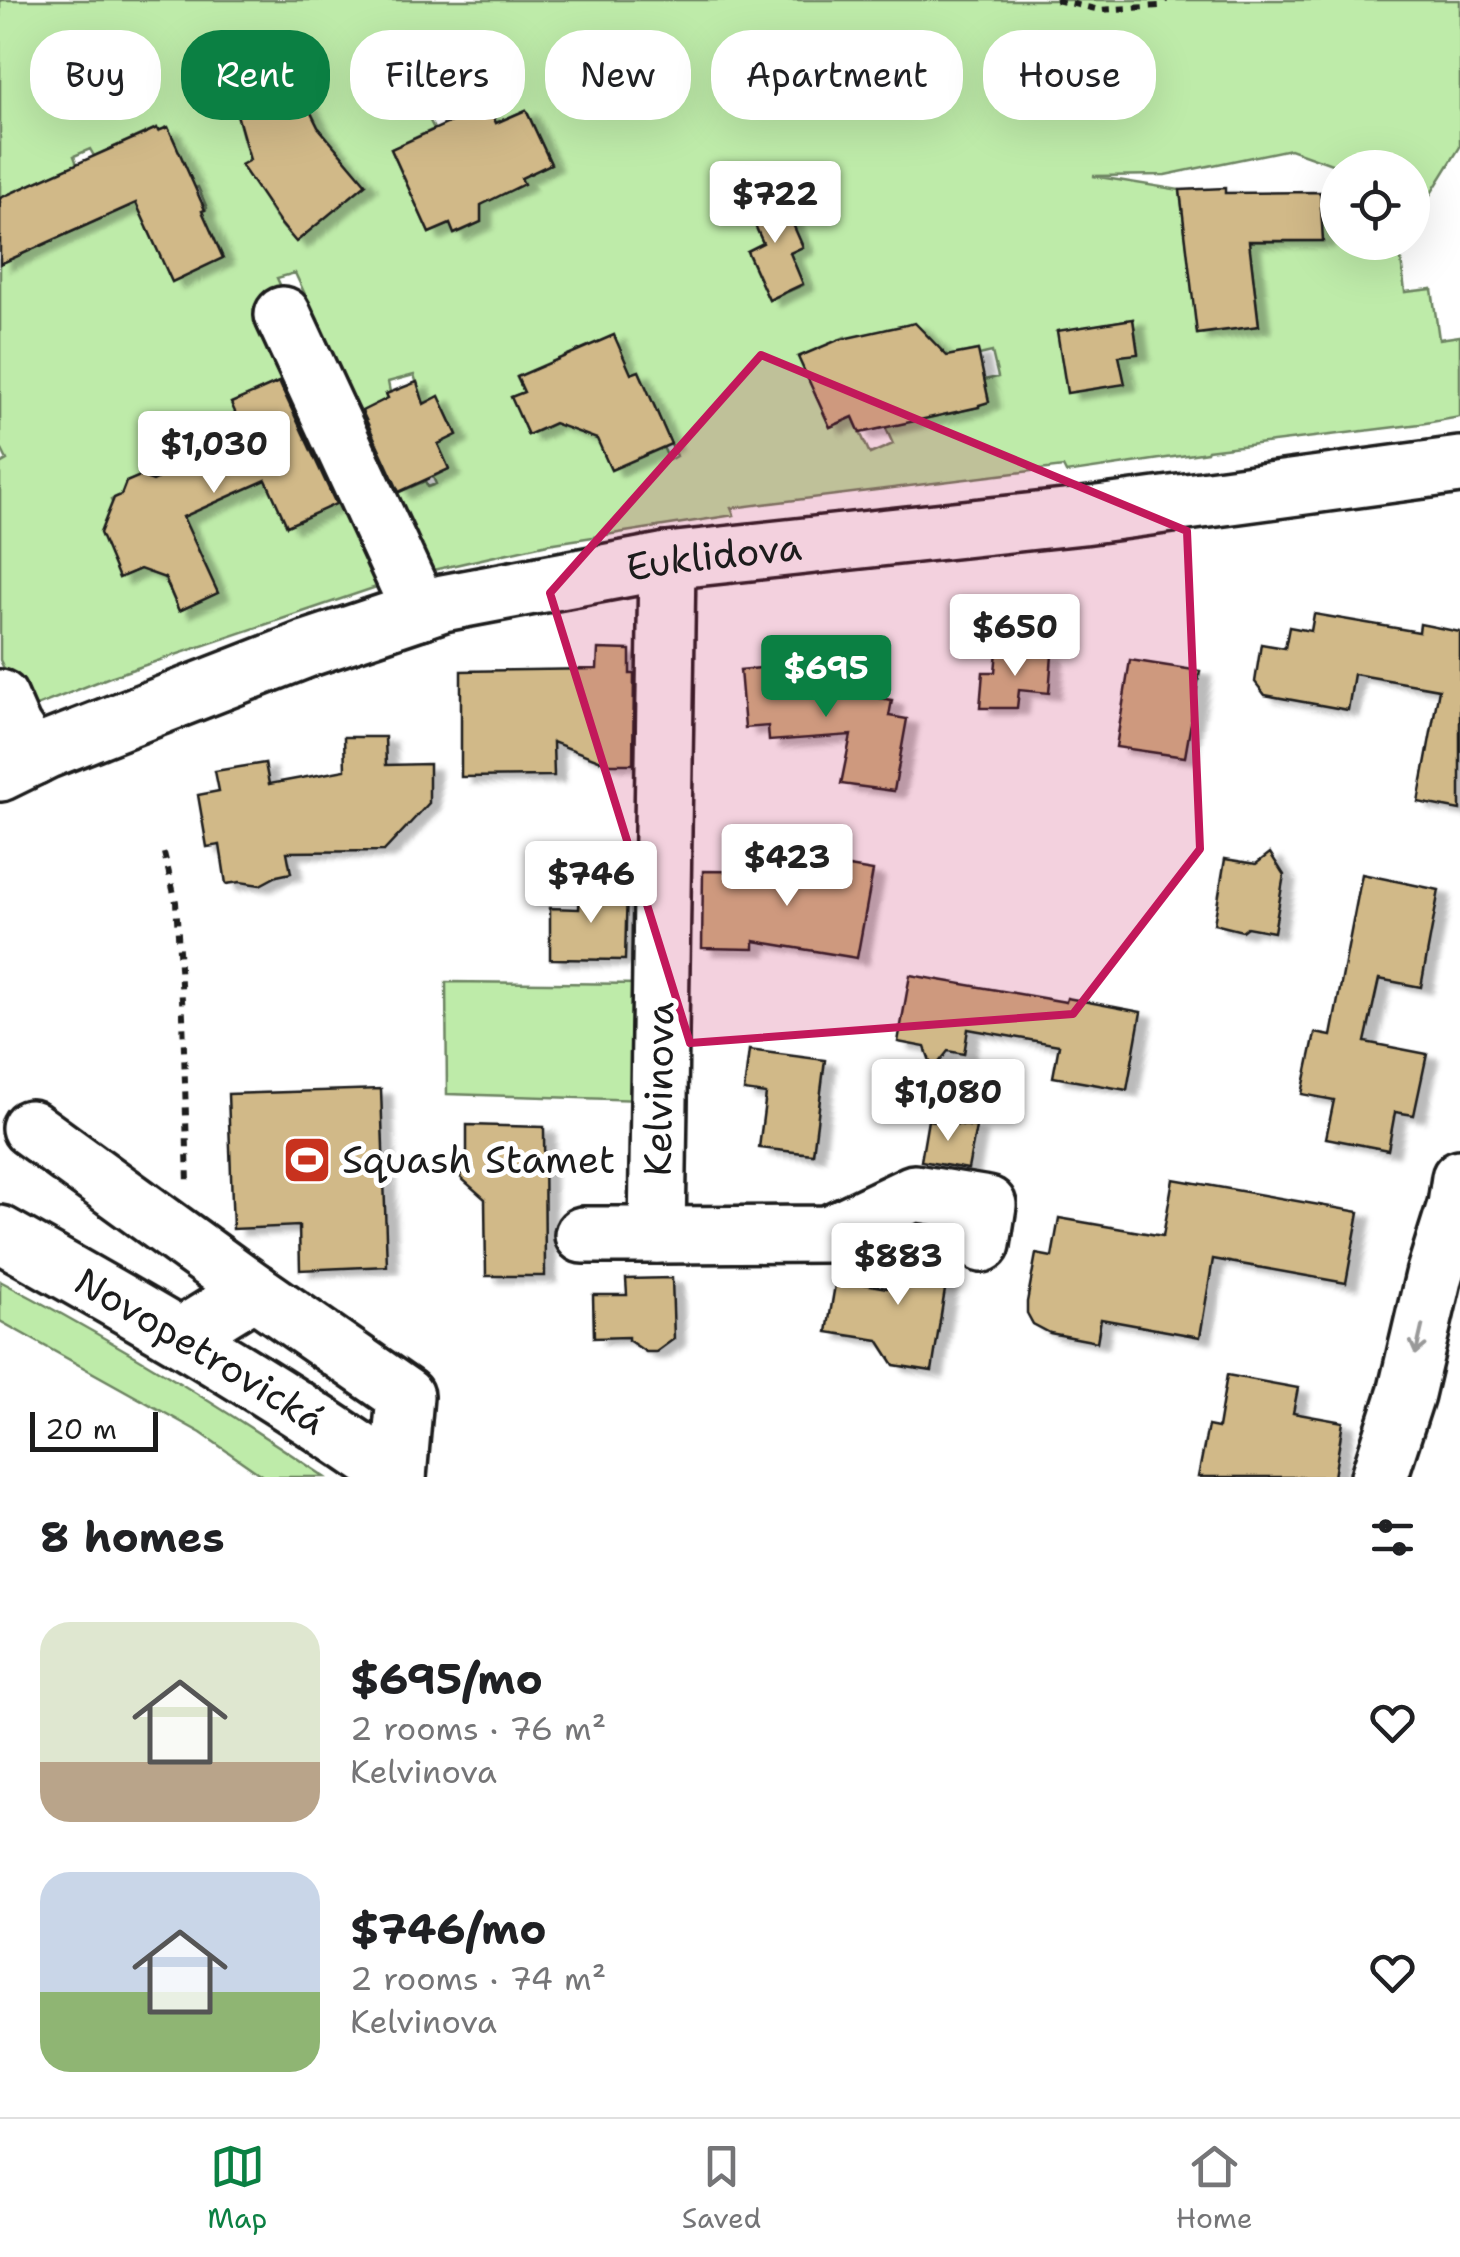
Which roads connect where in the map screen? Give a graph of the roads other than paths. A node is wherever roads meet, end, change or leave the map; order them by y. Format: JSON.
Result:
{"nodes":[{"id":1,"x":283,"y":315,"type":"dead end"},
{"id":2,"x":1460,"y":465,"type":"edge"},
{"id":3,"x":667,"y":561,"type":"junction"},
{"id":4,"x":420,"y":611,"type":"junction"},
{"id":5,"x":0,"y":698,"type":"edge"},
{"id":6,"x":16,"y":765,"type":"edge"},
{"id":7,"x":30,"y":1128,"type":"dead end"},
{"id":8,"x":1460,"y":1178,"type":"edge"},
{"id":9,"x":0,"y":1234,"type":"edge"},
{"id":10,"x":583,"y":1235,"type":"dead end"},
{"id":11,"x":657,"y":1235,"type":"junction"},
{"id":12,"x":982,"y":1244,"type":"dead end"},
{"id":13,"x":254,"y":1291,"type":"junction"},
{"id":14,"x":181,"y":1336,"type":"junction"},
{"id":15,"x":398,"y":1477,"type":"edge"},
{"id":16,"x":1378,"y":1477,"type":"edge"}],
"edges":[{"from":1,"to":4,"type":"street"},
{"from":2,"to":3,"type":"street","name":"Euklidova"},
{"from":3,"to":4,"type":"street","name":"Euklidova"},
{"from":3,"to":11,"type":"street","name":"Kelvinova"},
{"from":4,"to":6,"type":"street","name":"Euklidova"},
{"from":5,"to":6,"type":"street"},
{"from":7,"to":13,"type":"street"},
{"from":8,"to":16,"type":"street","one_way":true},
{"from":9,"to":14,"type":"street","name":"Novopetrovická"},
{"from":10,"to":11,"type":"street"},
{"from":11,"to":12,"type":"street"},
{"from":13,"to":14,"type":"street"},
{"from":13,"to":15,"type":"street"},
{"from":14,"to":15,"type":"street","name":"Novopetrovická"}]}
